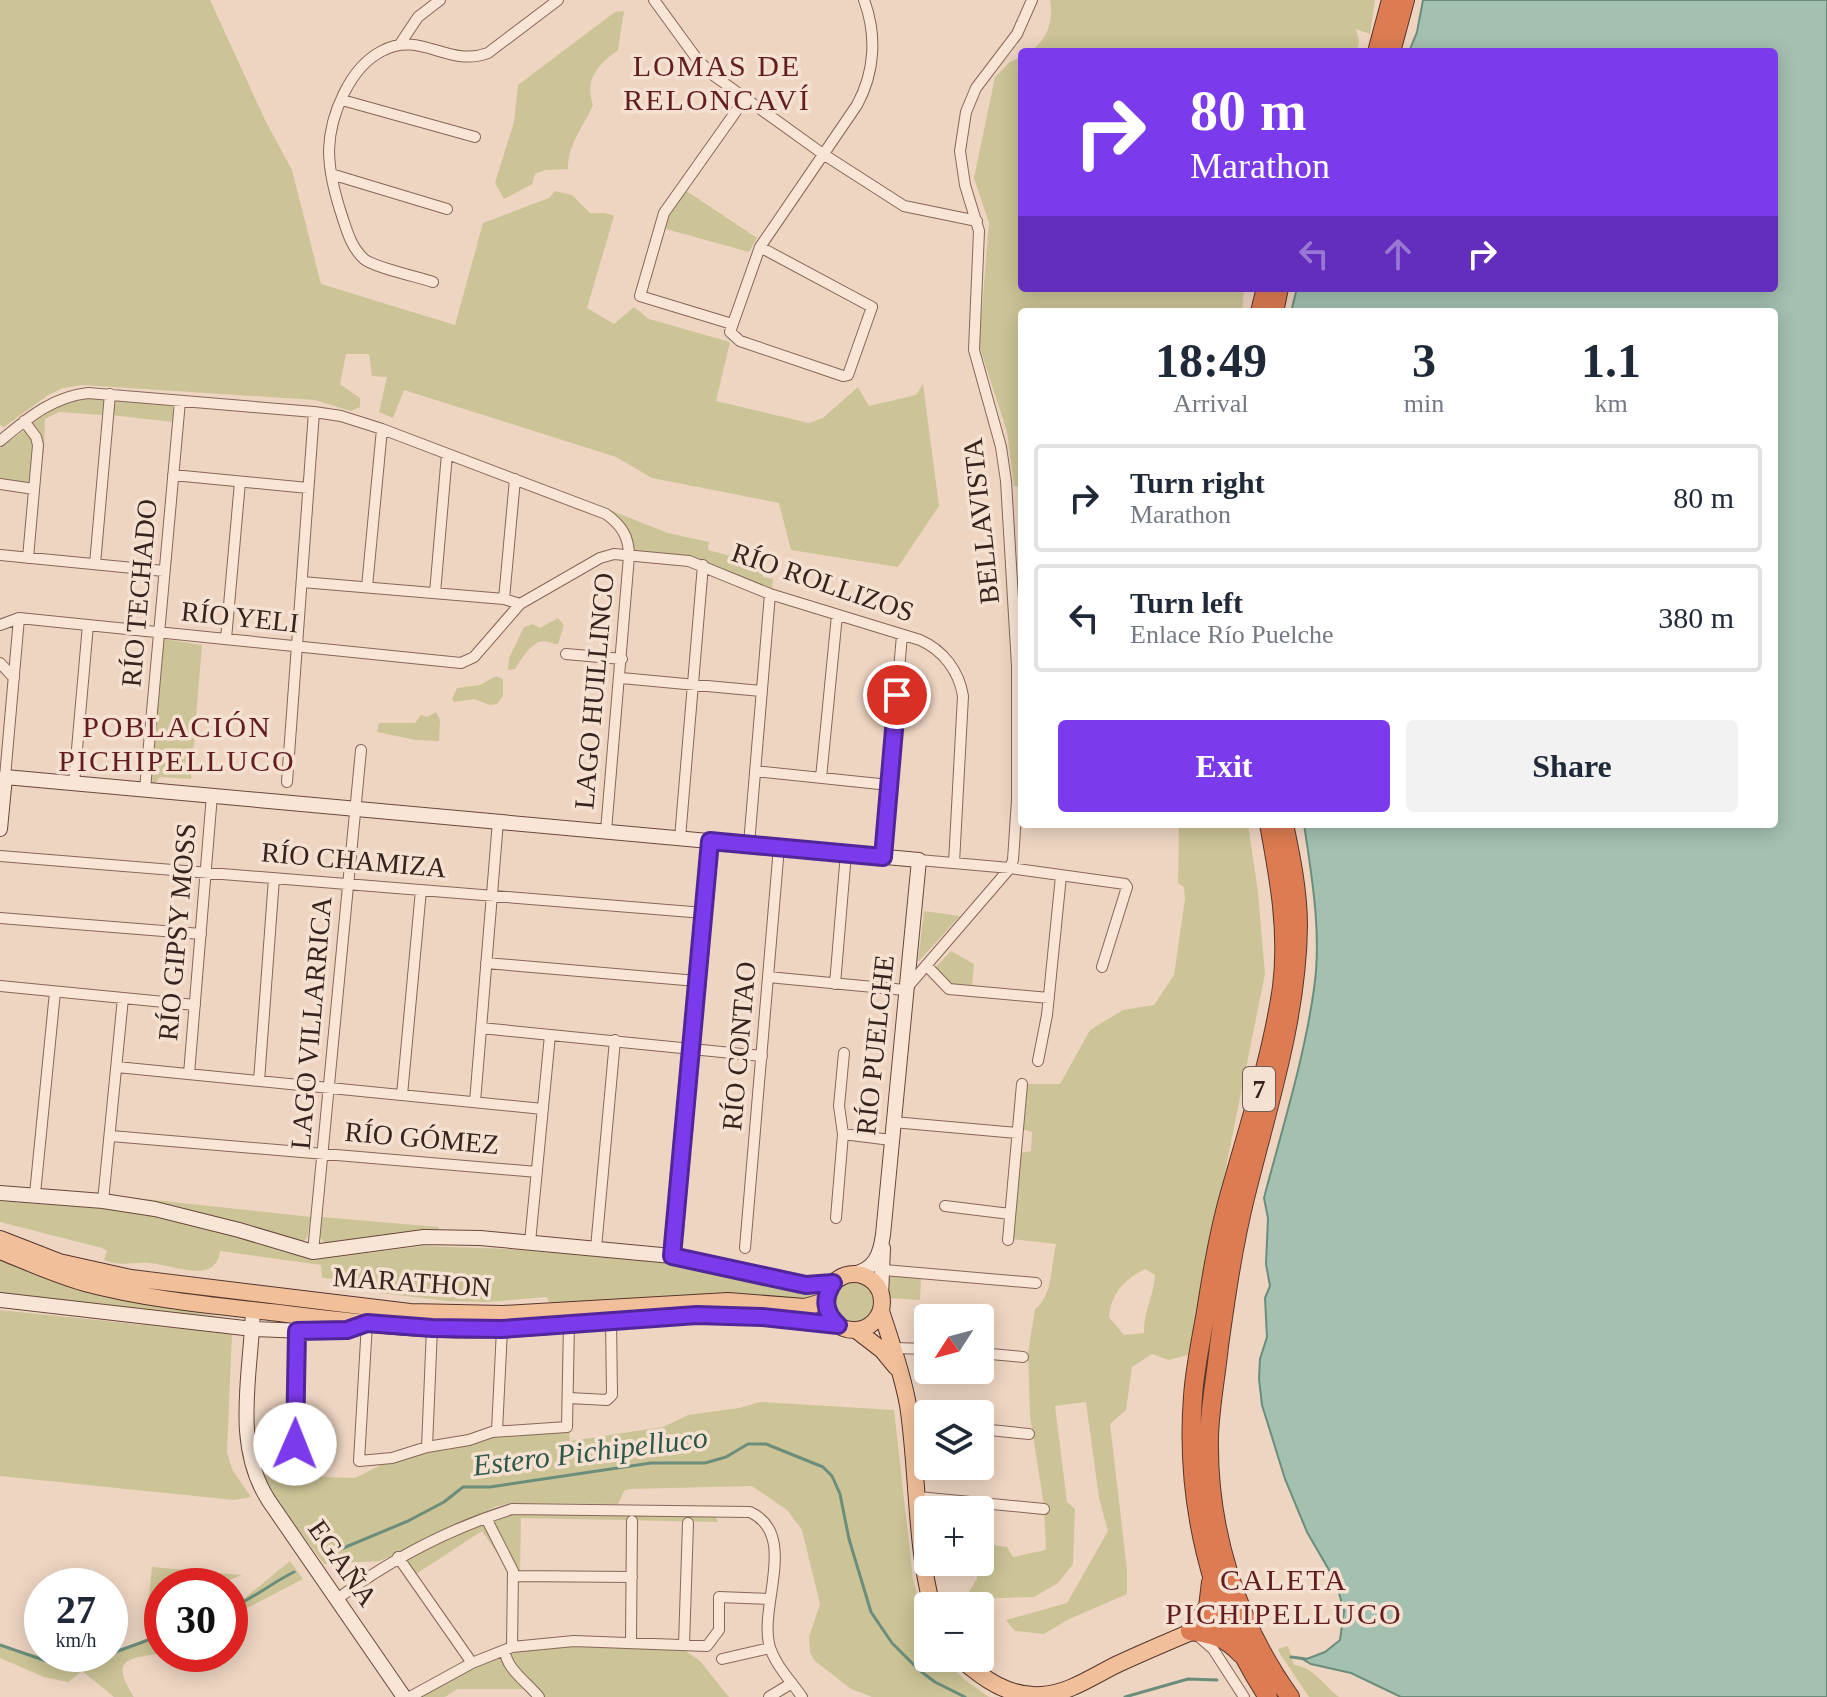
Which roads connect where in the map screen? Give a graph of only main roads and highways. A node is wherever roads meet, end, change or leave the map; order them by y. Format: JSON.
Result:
{"nodes":[{"id":1,"x":1391,"y":0,"type":"edge"},
{"id":2,"x":1405,"y":0,"type":"edge"},
{"id":3,"x":1378,"y":48,"type":"edge"},
{"id":4,"x":1392,"y":48,"type":"edge"},
{"id":5,"x":1270,"y":828,"type":"edge"},
{"id":6,"x":1285,"y":828,"type":"edge"},
{"id":7,"x":0,"y":1239,"type":"edge"},
{"id":8,"x":0,"y":1251,"type":"edge"},
{"id":9,"x":235,"y":1291,"type":"junction"},
{"id":10,"x":828,"y":1294,"type":"junction"},
{"id":11,"x":273,"y":1295,"type":"junction"},
{"id":12,"x":881,"y":1304,"type":"junction"},
{"id":13,"x":253,"y":1310,"type":"junction"},
{"id":14,"x":838,"y":1325,"type":"junction"},
{"id":15,"x":856,"y":1330,"type":"junction"},
{"id":16,"x":903,"y":1380,"type":"junction"},
{"id":17,"x":1210,"y":1567,"type":"junction"},
{"id":18,"x":929,"y":1592,"type":"edge"},
{"id":19,"x":1234,"y":1614,"type":"junction"},
{"id":20,"x":1190,"y":1631,"type":"junction"},
{"id":21,"x":1247,"y":1662,"type":"junction"},
{"id":22,"x":979,"y":1672,"type":"edge"},
{"id":23,"x":1036,"y":1696,"type":"edge"},
{"id":24,"x":1268,"y":1697,"type":"edge"},
{"id":25,"x":1290,"y":1697,"type":"edge"}],
"edges":[{"from":1,"to":3,"type":"highway"},
{"from":2,"to":4,"type":"highway"},
{"from":5,"to":17,"type":"highway","number":"7"},
{"from":6,"to":19,"type":"highway","number":"7"},
{"from":7,"to":9,"type":"main road","name":"MARATHON"},
{"from":8,"to":13,"type":"main road","name":"MARATHON"},
{"from":9,"to":11,"type":"main road","name":"MARATHON"},
{"from":9,"to":13,"type":"main road"},
{"from":10,"to":11,"type":"main road","name":"MARATHON"},
{"from":10,"to":12,"type":"main road"},
{"from":10,"to":14,"type":"main road"},
{"from":11,"to":13,"type":"main road"},
{"from":12,"to":15,"type":"main road"},
{"from":12,"to":16,"type":"main road","name":"RÍO PUELCHE"},
{"from":13,"to":14,"type":"main road","name":"MARATHON"},
{"from":14,"to":15,"type":"main road"},
{"from":15,"to":16,"type":"main road","name":"RÍO PUELCHE"},
{"from":16,"to":18,"type":"main road","name":"RÍO PUELCHE"},
{"from":17,"to":19,"type":"highway","number":"7"},
{"from":17,"to":20,"type":"highway"},
{"from":19,"to":20,"type":"main road"},
{"from":19,"to":21,"type":"highway","number":"7"},
{"from":19,"to":25,"type":"highway","number":"7"},
{"from":20,"to":21,"type":"highway"},
{"from":20,"to":23,"type":"main road"},
{"from":21,"to":24,"type":"highway","number":"7"},
{"from":22,"to":23,"type":"main road"}]}
